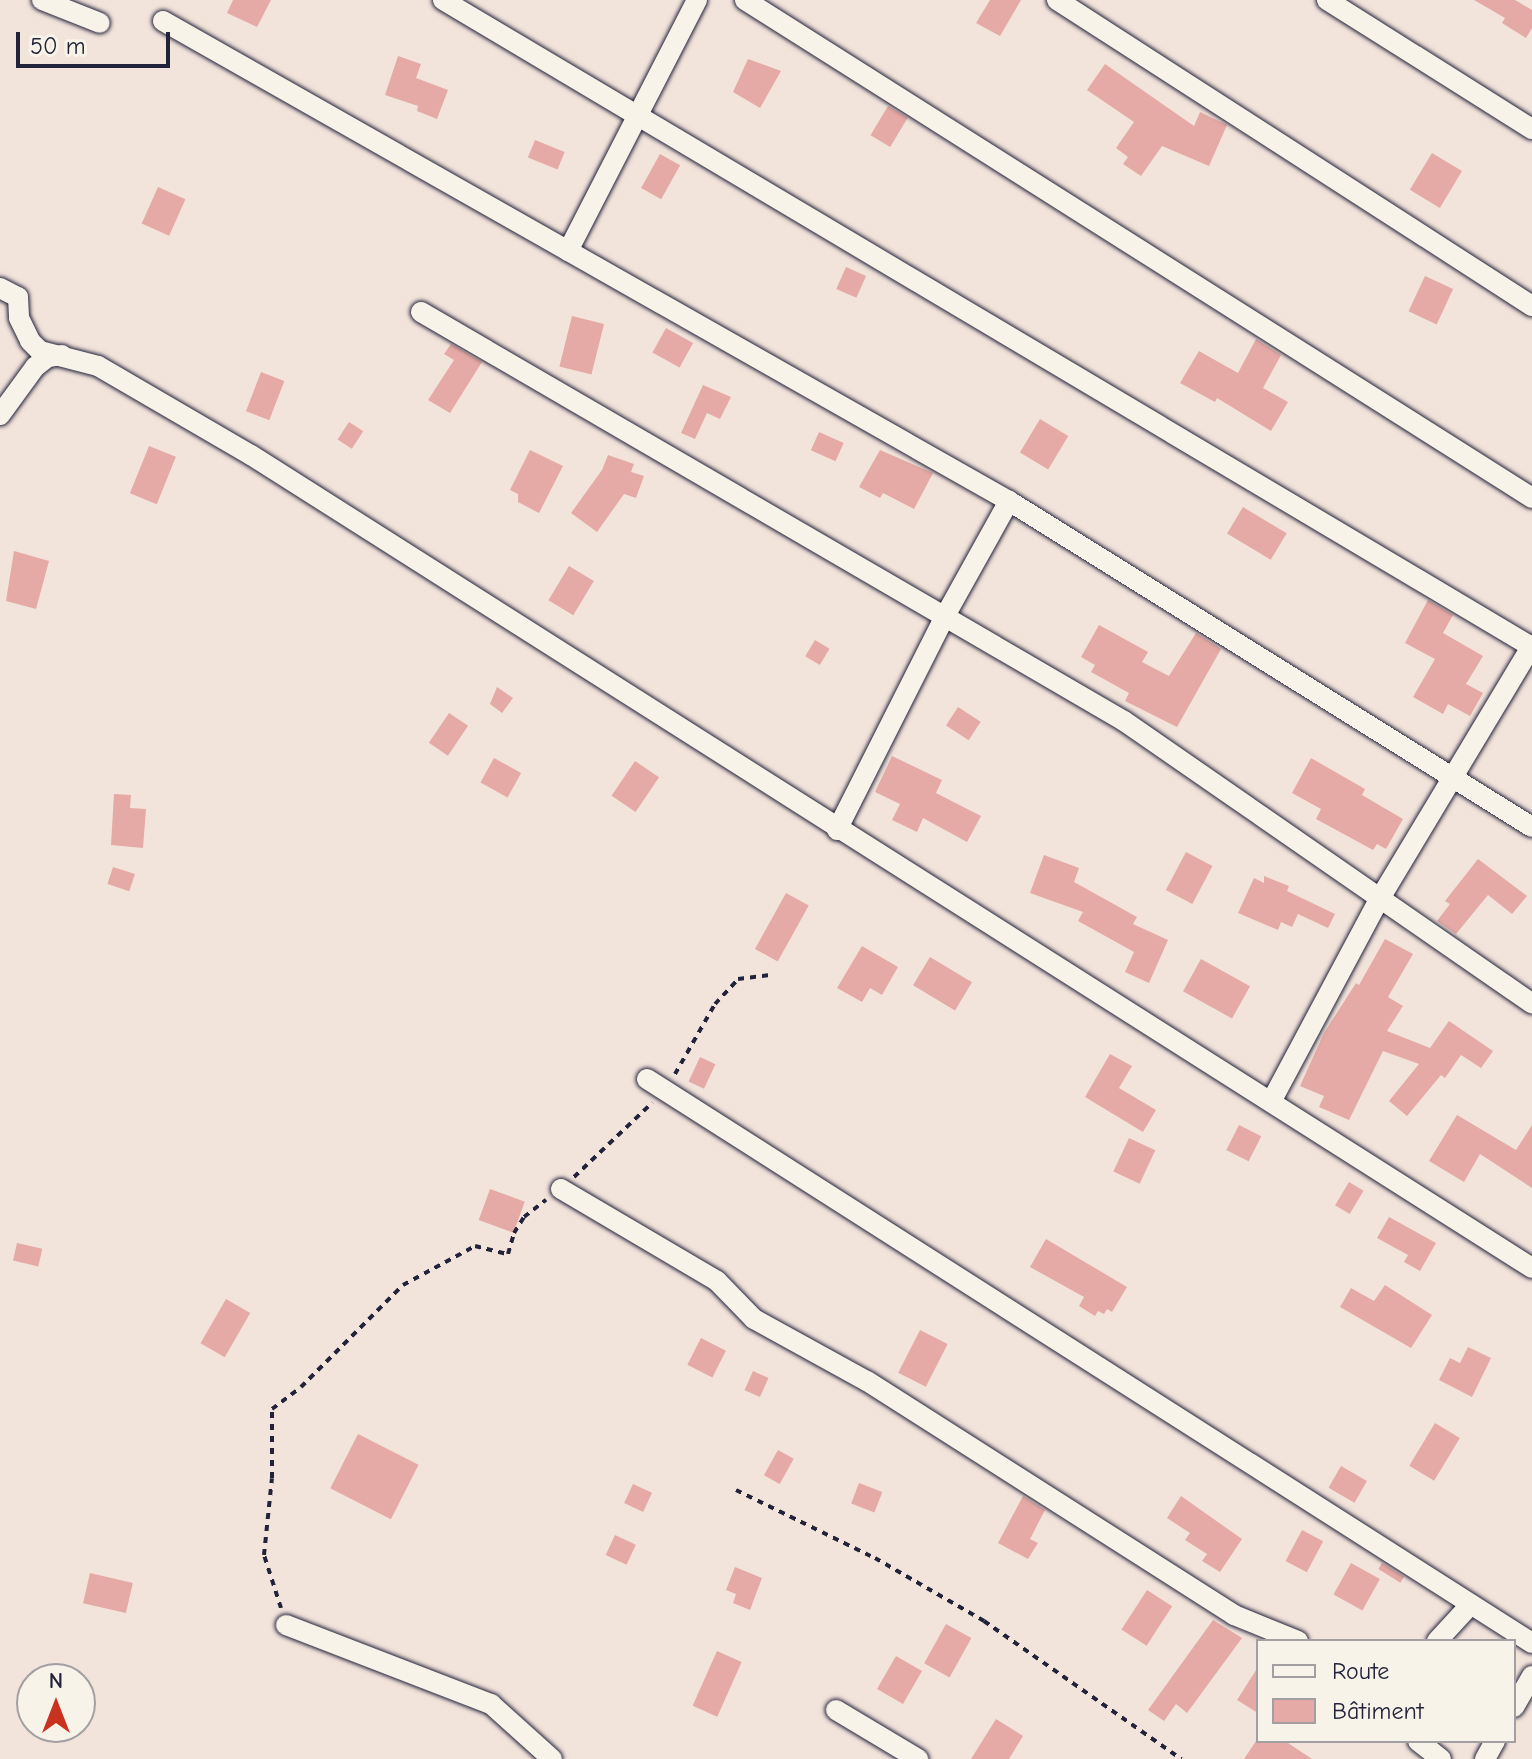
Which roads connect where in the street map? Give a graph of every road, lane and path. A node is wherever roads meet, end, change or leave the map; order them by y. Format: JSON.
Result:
{"nodes":[{"id":1,"x":42,"y":0,"type":"edge"},
{"id":2,"x":443,"y":0,"type":"edge"},
{"id":3,"x":697,"y":0,"type":"edge"},
{"id":4,"x":745,"y":0,"type":"edge"},
{"id":5,"x":1057,"y":0,"type":"edge"},
{"id":6,"x":1327,"y":0,"type":"edge"},
{"id":7,"x":163,"y":21,"type":"dead end"},
{"id":8,"x":100,"y":23,"type":"dead end"},
{"id":9,"x":639,"y":114,"type":"junction"},
{"id":10,"x":1532,"y":129,"type":"edge"},
{"id":11,"x":568,"y":251,"type":"junction"},
{"id":12,"x":0,"y":288,"type":"edge"},
{"id":13,"x":1532,"y":306,"type":"edge"},
{"id":14,"x":421,"y":312,"type":"dead end"},
{"id":15,"x":66,"y":355,"type":"junction"},
{"id":16,"x":0,"y":415,"type":"edge"},
{"id":17,"x":1532,"y":498,"type":"edge"},
{"id":18,"x":1009,"y":501,"type":"junction"},
{"id":19,"x":945,"y":616,"type":"junction"},
{"id":20,"x":1532,"y":646,"type":"edge"},
{"id":21,"x":1455,"y":776,"type":"junction"},
{"id":22,"x":1532,"y":827,"type":"edge"},
{"id":23,"x":837,"y":830,"type":"junction"},
{"id":24,"x":1379,"y":900,"type":"junction"},
{"id":25,"x":772,"y":975,"type":"dead end"},
{"id":26,"x":1532,"y":1003,"type":"edge"},
{"id":27,"x":647,"y":1079,"type":"dead end"},
{"id":28,"x":665,"y":1090,"type":"junction"},
{"id":29,"x":1272,"y":1100,"type":"junction"},
{"id":30,"x":561,"y":1189,"type":"junction"},
{"id":31,"x":1532,"y":1268,"type":"edge"},
{"id":32,"x":736,"y":1490,"type":"dead end"},
{"id":33,"x":1471,"y":1604,"type":"junction"},
{"id":34,"x":286,"y":1625,"type":"joint"},
{"id":35,"x":1293,"y":1639,"type":"edge"},
{"id":36,"x":1439,"y":1639,"type":"edge"},
{"id":37,"x":1532,"y":1643,"type":"edge"},
{"id":38,"x":1532,"y":1676,"type":"edge"},
{"id":39,"x":1516,"y":1704,"type":"edge"},
{"id":40,"x":836,"y":1710,"type":"dead end"},
{"id":41,"x":1421,"y":1743,"type":"edge"},
{"id":42,"x":552,"y":1759,"type":"edge"},
{"id":43,"x":918,"y":1759,"type":"edge"},
{"id":44,"x":1181,"y":1759,"type":"edge"},
{"id":45,"x":1441,"y":1759,"type":"edge"}],
"edges":[{"from":1,"to":8,"type":"street"},
{"from":2,"to":9,"type":"street"},
{"from":3,"to":9,"type":"street"},
{"from":4,"to":17,"type":"street"},
{"from":5,"to":13,"type":"street"},
{"from":6,"to":10,"type":"street"},
{"from":7,"to":11,"type":"street"},
{"from":9,"to":11,"type":"street"},
{"from":9,"to":20,"type":"street"},
{"from":11,"to":18,"type":"street"},
{"from":12,"to":15,"type":"street"},
{"from":14,"to":19,"type":"street"},
{"from":15,"to":16,"type":"street"},
{"from":15,"to":23,"type":"street"},
{"from":18,"to":19,"type":"street"},
{"from":18,"to":21,"type":"street"},
{"from":19,"to":23,"type":"street"},
{"from":19,"to":24,"type":"street"},
{"from":20,"to":21,"type":"street"},
{"from":21,"to":22,"type":"street"},
{"from":21,"to":24,"type":"street"},
{"from":23,"to":29,"type":"street"},
{"from":24,"to":26,"type":"street"},
{"from":24,"to":29,"type":"street"},
{"from":25,"to":28,"type":"path"},
{"from":27,"to":28,"type":"street"},
{"from":28,"to":30,"type":"path"},
{"from":28,"to":33,"type":"street"},
{"from":29,"to":31,"type":"street"},
{"from":30,"to":34,"type":"path"},
{"from":30,"to":35,"type":"street"},
{"from":32,"to":44,"type":"path"},
{"from":33,"to":36,"type":"street"},
{"from":33,"to":37,"type":"street"},
{"from":34,"to":42,"type":"street"},
{"from":38,"to":39,"type":"street"},
{"from":40,"to":43,"type":"street"},
{"from":41,"to":45,"type":"street"}]}
